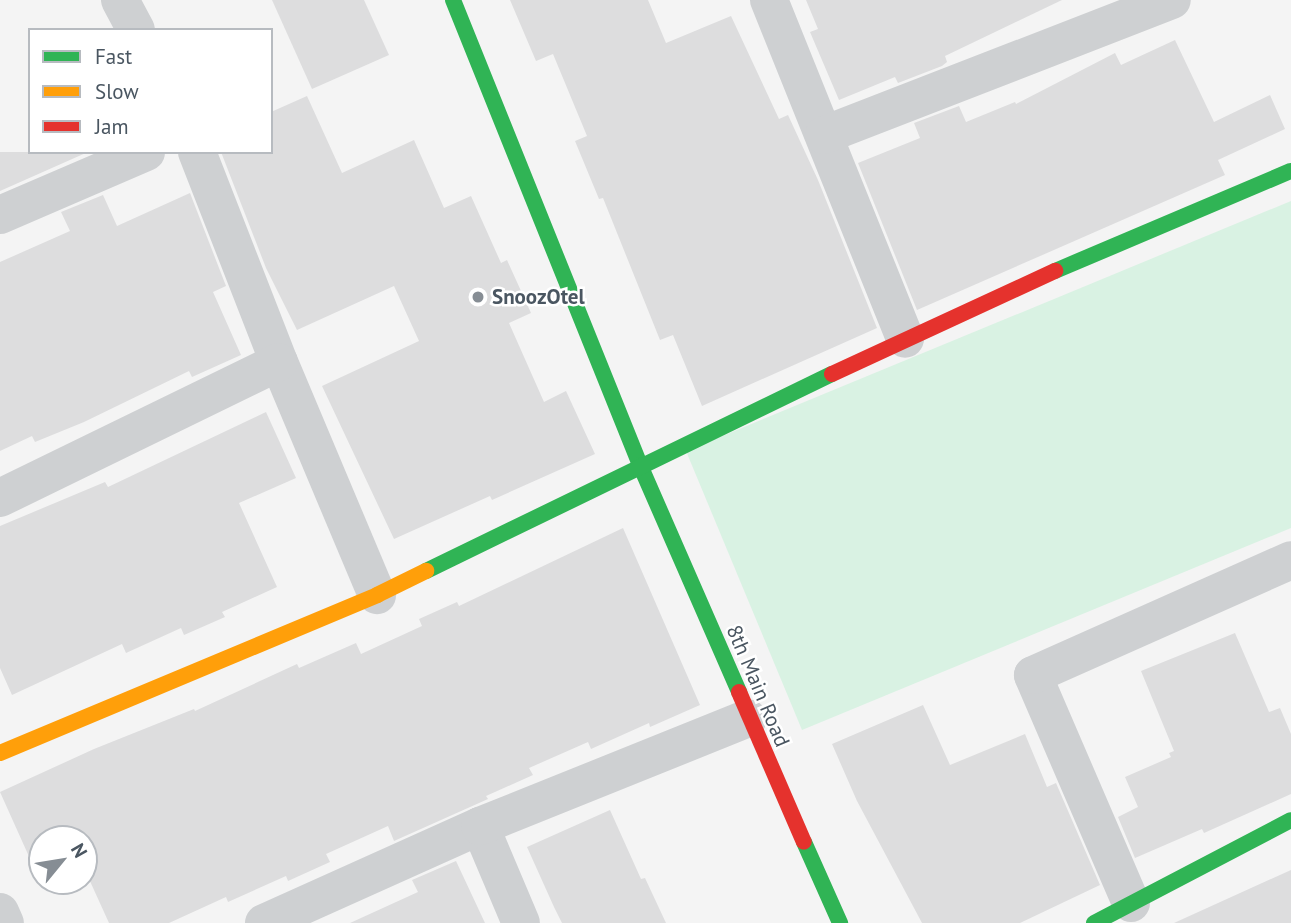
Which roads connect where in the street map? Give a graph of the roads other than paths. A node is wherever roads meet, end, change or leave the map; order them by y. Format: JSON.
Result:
{"nodes":[{"id":1,"x":120,"y":0,"type":"edge"},
{"id":2,"x":453,"y":0,"type":"edge"},
{"id":3,"x":769,"y":0,"type":"edge"},
{"id":4,"x":1172,"y":0,"type":"edge"},
{"id":5,"x":135,"y":28,"type":"edge"},
{"id":6,"x":824,"y":135,"type":"junction"},
{"id":7,"x":141,"y":154,"type":"edge"},
{"id":8,"x":198,"y":154,"type":"edge"},
{"id":9,"x":1291,"y":171,"type":"edge"},
{"id":10,"x":0,"y":215,"type":"edge"},
{"id":11,"x":905,"y":339,"type":"junction"},
{"id":12,"x":279,"y":362,"type":"junction"},
{"id":13,"x":640,"y":465,"type":"junction"},
{"id":14,"x":0,"y":498,"type":"edge"},
{"id":15,"x":1291,"y":559,"type":"edge"},
{"id":16,"x":377,"y":595,"type":"junction"},
{"id":17,"x":748,"y":718,"type":"junction"},
{"id":18,"x":0,"y":753,"type":"edge"},
{"id":19,"x":1291,"y":820,"type":"edge"},
{"id":20,"x":480,"y":826,"type":"junction"},
{"id":21,"x":1131,"y":903,"type":"junction"},
{"id":22,"x":0,"y":912,"type":"edge"},
{"id":23,"x":5,"y":923,"type":"edge"},
{"id":24,"x":264,"y":923,"type":"edge"},
{"id":25,"x":521,"y":923,"type":"edge"},
{"id":26,"x":840,"y":923,"type":"edge"},
{"id":27,"x":1094,"y":923,"type":"edge"}],
"edges":[{"from":1,"to":5,"type":"street"},
{"from":2,"to":13,"type":"street","name":"8th Main Road"},
{"from":3,"to":6,"type":"street"},
{"from":4,"to":6,"type":"street"},
{"from":6,"to":11,"type":"street"},
{"from":7,"to":10,"type":"street"},
{"from":8,"to":12,"type":"street"},
{"from":9,"to":11,"type":"street"},
{"from":11,"to":13,"type":"street"},
{"from":12,"to":14,"type":"street"},
{"from":12,"to":16,"type":"street"},
{"from":13,"to":16,"type":"street"},
{"from":13,"to":17,"type":"street","name":"8th Main Road"},
{"from":15,"to":21,"type":"street"},
{"from":16,"to":18,"type":"street"},
{"from":17,"to":20,"type":"street"},
{"from":17,"to":26,"type":"street","name":"8th Main Road"},
{"from":19,"to":21,"type":"street"},
{"from":20,"to":24,"type":"street"},
{"from":20,"to":25,"type":"street"},
{"from":21,"to":27,"type":"street"},
{"from":22,"to":23,"type":"street"}]}
